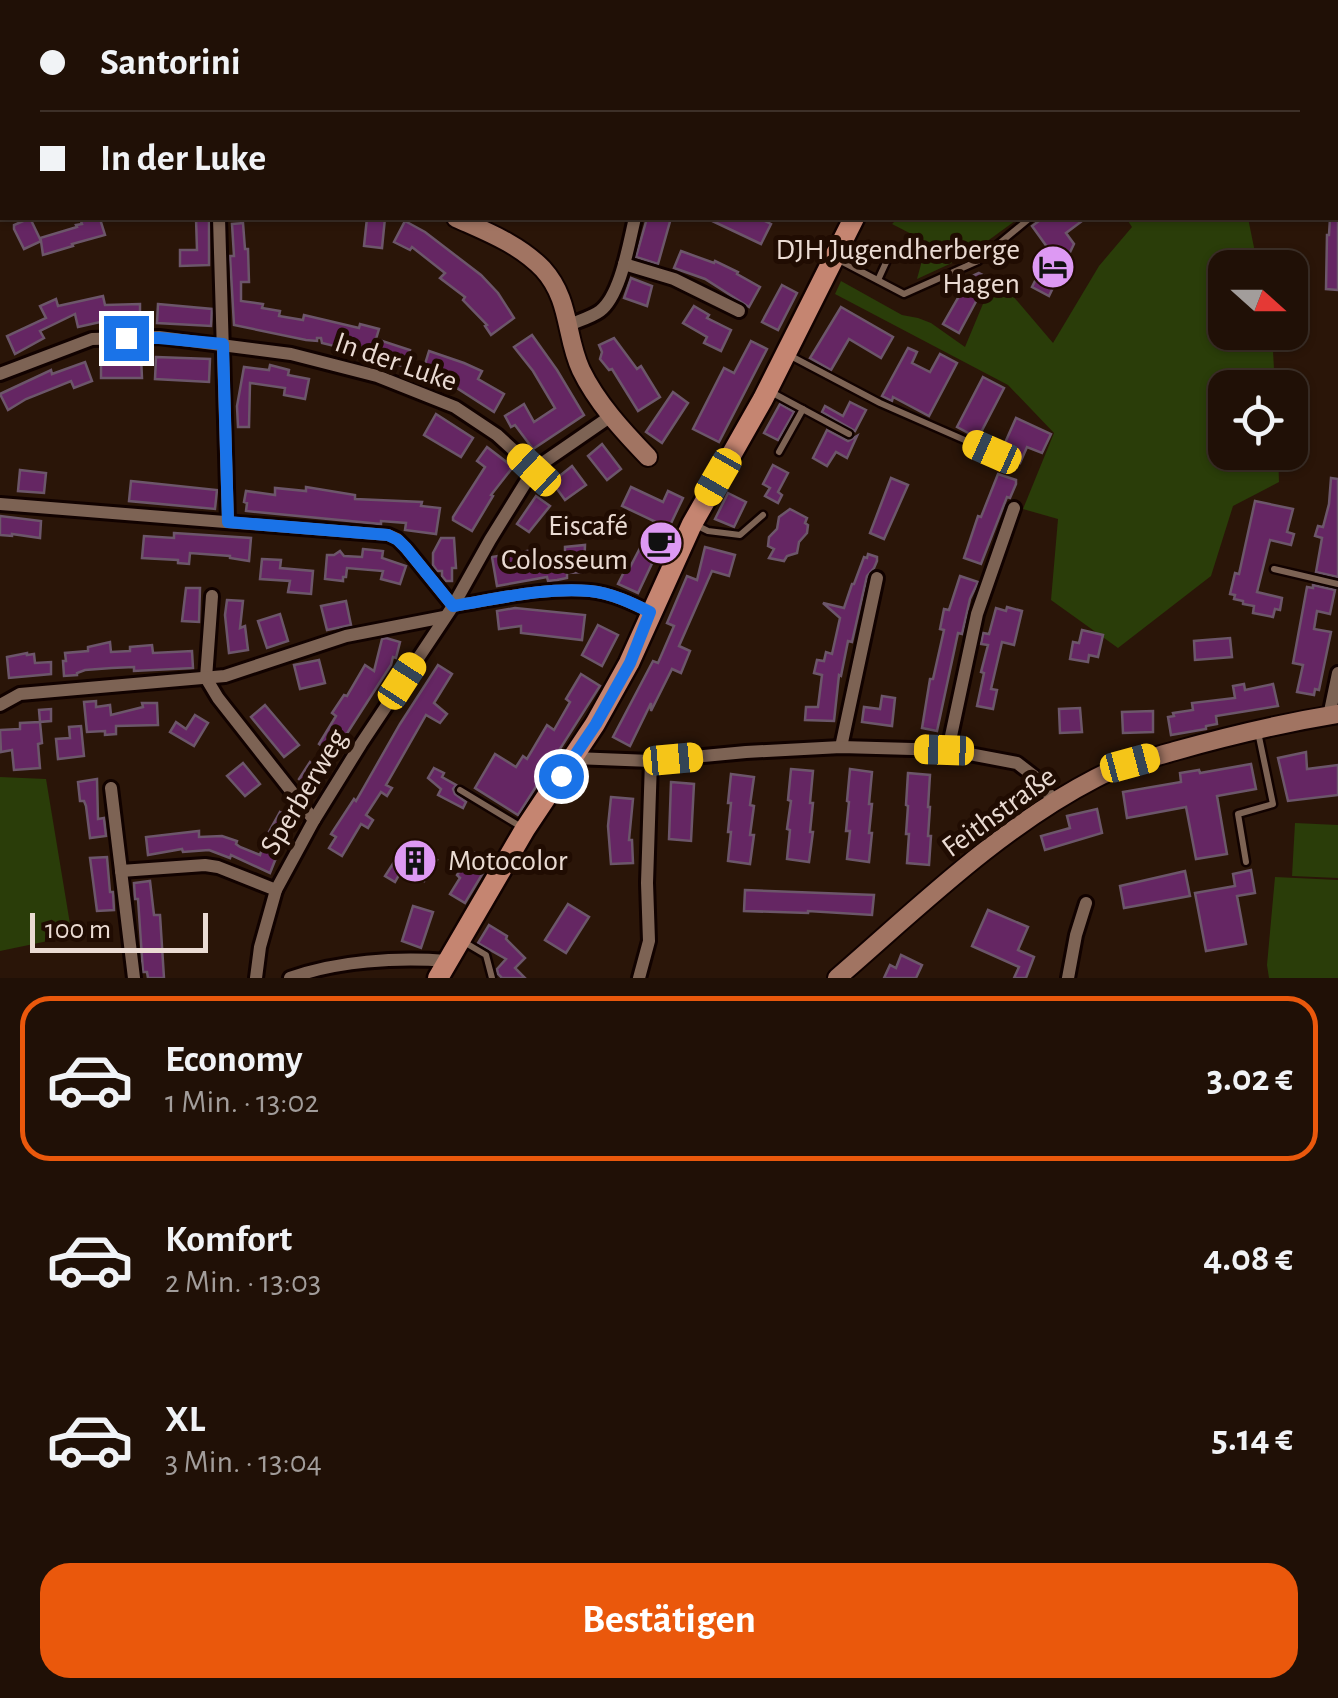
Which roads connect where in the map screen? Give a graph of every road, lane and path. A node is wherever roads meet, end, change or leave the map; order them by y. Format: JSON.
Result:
{"nodes":[{"id":1,"x":219,"y":220,"type":"edge"},
{"id":2,"x":460,"y":220,"type":"edge"},
{"id":3,"x":635,"y":220,"type":"edge"},
{"id":4,"x":853,"y":220,"type":"edge"},
{"id":5,"x":1028,"y":220,"type":"edge"},
{"id":6,"x":889,"y":256,"type":"dead end"},
{"id":7,"x":833,"y":258,"type":"junction"},
{"id":8,"x":624,"y":264,"type":"junction"},
{"id":9,"x":878,"y":280,"type":"junction"},
{"id":10,"x":739,"y":311,"type":"dead end"},
{"id":11,"x":569,"y":325,"type":"junction"},
{"id":12,"x":223,"y":344,"type":"junction"},
{"id":13,"x":786,"y":354,"type":"junction"},
{"id":14,"x":0,"y":374,"type":"edge"},
{"id":15,"x":767,"y":390,"type":"junction"},
{"id":16,"x":802,"y":410,"type":"junction"},
{"id":17,"x":611,"y":416,"type":"junction"},
{"id":18,"x":850,"y":434,"type":"dead end"},
{"id":19,"x":779,"y":452,"type":"dead end"},
{"id":20,"x":992,"y":452,"type":"dead end"},
{"id":21,"x":648,"y":457,"type":"dead end"},
{"id":22,"x":534,"y":470,"type":"junction"},
{"id":23,"x":0,"y":504,"type":"edge"},
{"id":24,"x":1014,"y":508,"type":"dead end"},
{"id":25,"x":763,"y":515,"type":"dead end"},
{"id":26,"x":228,"y":522,"type":"junction"},
{"id":27,"x":692,"y":524,"type":"junction"},
{"id":28,"x":1274,"y":569,"type":"dead end"},
{"id":29,"x":877,"y":578,"type":"dead end"},
{"id":30,"x":1338,"y":584,"type":"edge"},
{"id":31,"x":212,"y":596,"type":"dead end"},
{"id":32,"x":449,"y":612,"type":"junction"},
{"id":33,"x":650,"y":612,"type":"junction"},
{"id":34,"x":1338,"y":673,"type":"edge"},
{"id":35,"x":206,"y":678,"type":"junction"},
{"id":36,"x":0,"y":705,"type":"edge"},
{"id":37,"x":1334,"y":715,"type":"edge"},
{"id":38,"x":1258,"y":731,"type":"junction"},
{"id":39,"x":841,"y":747,"type":"junction"},
{"id":40,"x":948,"y":750,"type":"junction"},
{"id":41,"x":574,"y":758,"type":"junction"},
{"id":42,"x":651,"y":761,"type":"junction"},
{"id":43,"x":112,"y":788,"type":"dead end"},
{"id":44,"x":460,"y":790,"type":"dead end"},
{"id":45,"x":1054,"y":802,"type":"junction"},
{"id":46,"x":314,"y":820,"type":"junction"},
{"id":47,"x":525,"y":829,"type":"junction"},
{"id":48,"x":1246,"y":862,"type":"dead end"},
{"id":49,"x":121,"y":871,"type":"junction"},
{"id":50,"x":276,"y":890,"type":"junction"},
{"id":51,"x":1086,"y":903,"type":"dead end"},
{"id":52,"x":460,"y":940,"type":"junction"},
{"id":53,"x":442,"y":969,"type":"edge"},
{"id":54,"x":134,"y":978,"type":"edge"},
{"id":55,"x":256,"y":978,"type":"edge"},
{"id":56,"x":290,"y":978,"type":"edge"},
{"id":57,"x":492,"y":978,"type":"edge"},
{"id":58,"x":640,"y":978,"type":"edge"},
{"id":59,"x":837,"y":978,"type":"edge"},
{"id":60,"x":1068,"y":978,"type":"edge"}],
"edges":[{"from":1,"to":12,"type":"street"},
{"from":2,"to":11,"type":"main road"},
{"from":3,"to":8,"type":"street"},
{"from":4,"to":7,"type":"main road"},
{"from":5,"to":9,"type":"lane"},
{"from":6,"to":9,"type":"lane"},
{"from":7,"to":9,"type":"lane"},
{"from":7,"to":13,"type":"main road"},
{"from":8,"to":10,"type":"street"},
{"from":8,"to":11,"type":"street"},
{"from":11,"to":17,"type":"main road"},
{"from":12,"to":14,"type":"street","name":"In der Luke"},
{"from":12,"to":22,"type":"street","name":"In der Luke"},
{"from":12,"to":26,"type":"street"},
{"from":13,"to":15,"type":"main road"},
{"from":13,"to":20,"type":"lane"},
{"from":15,"to":16,"type":"lane"},
{"from":15,"to":27,"type":"main road"},
{"from":16,"to":18,"type":"lane"},
{"from":16,"to":19,"type":"lane"},
{"from":17,"to":21,"type":"main road"},
{"from":17,"to":22,"type":"street","name":"Sperberweg"},
{"from":22,"to":32,"type":"street","name":"Sperberweg"},
{"from":23,"to":26,"type":"street"},
{"from":24,"to":40,"type":"street"},
{"from":25,"to":27,"type":"lane"},
{"from":26,"to":32,"type":"street"},
{"from":27,"to":33,"type":"main road"},
{"from":28,"to":30,"type":"lane"},
{"from":29,"to":39,"type":"street"},
{"from":31,"to":35,"type":"street"},
{"from":32,"to":33,"type":"street"},
{"from":32,"to":35,"type":"street"},
{"from":32,"to":46,"type":"street","name":"Sperberweg"},
{"from":33,"to":41,"type":"main road"},
{"from":34,"to":37,"type":"street"},
{"from":35,"to":36,"type":"street"},
{"from":35,"to":46,"type":"street"},
{"from":37,"to":38,"type":"main road","name":"Feithstraße"},
{"from":38,"to":45,"type":"main road","name":"Feithstraße"},
{"from":38,"to":48,"type":"lane"},
{"from":39,"to":40,"type":"street"},
{"from":39,"to":42,"type":"street"},
{"from":40,"to":45,"type":"street"},
{"from":41,"to":42,"type":"street"},
{"from":41,"to":47,"type":"main road"},
{"from":42,"to":58,"type":"street"},
{"from":43,"to":49,"type":"street"},
{"from":44,"to":47,"type":"lane"},
{"from":45,"to":59,"type":"main road","name":"Feithstraße"},
{"from":46,"to":50,"type":"street","name":"Sperberweg"},
{"from":47,"to":52,"type":"main road"},
{"from":49,"to":50,"type":"street"},
{"from":49,"to":54,"type":"street"},
{"from":50,"to":55,"type":"street","name":"Sperberweg"},
{"from":51,"to":60,"type":"street"},
{"from":52,"to":53,"type":"main road"},
{"from":52,"to":57,"type":"lane"},
{"from":53,"to":56,"type":"street"}]}
